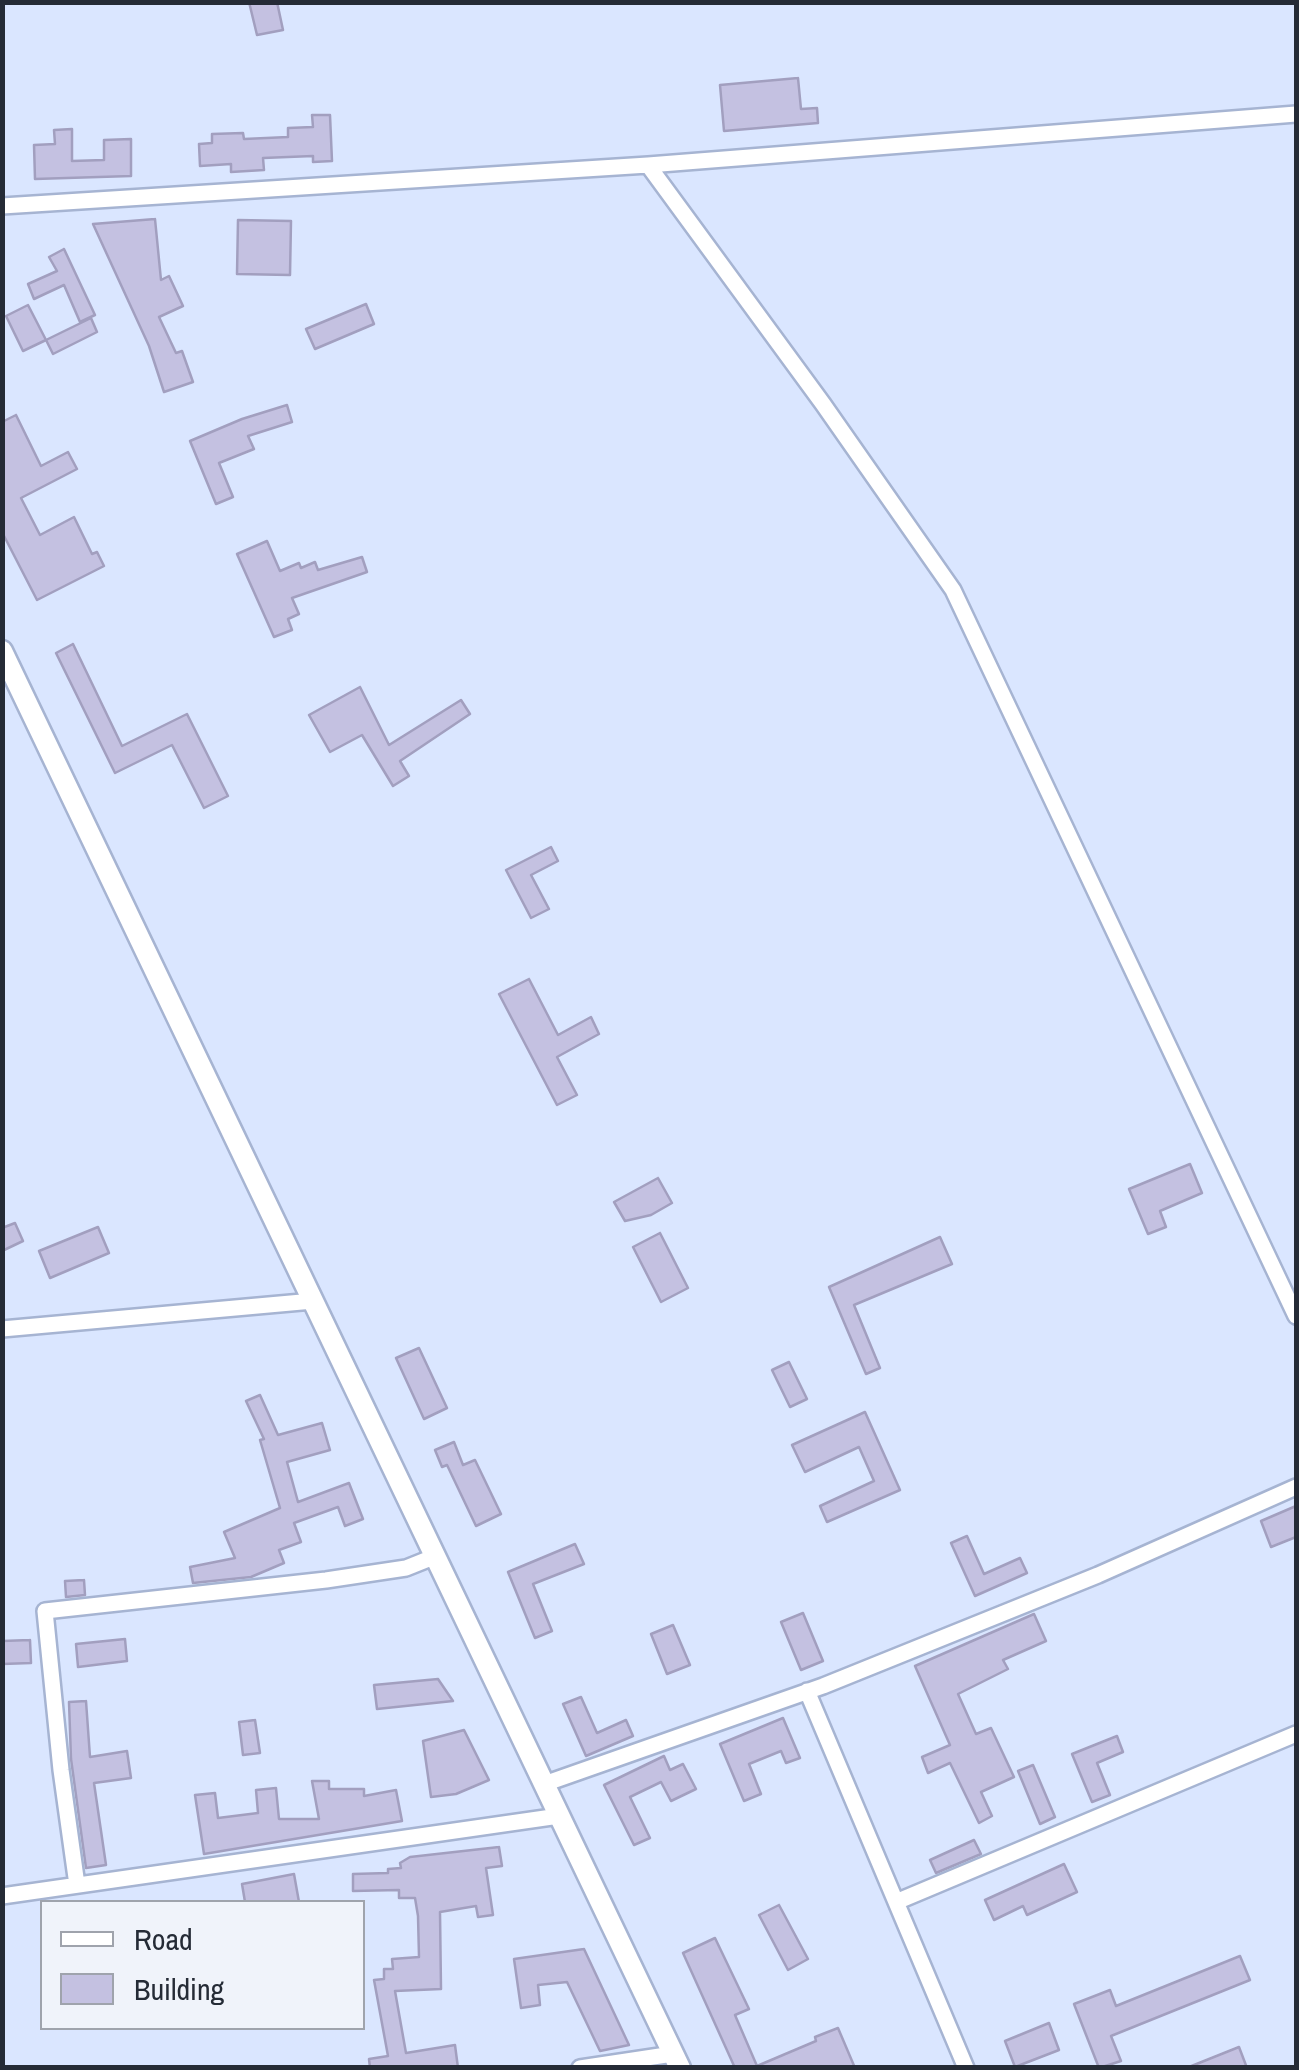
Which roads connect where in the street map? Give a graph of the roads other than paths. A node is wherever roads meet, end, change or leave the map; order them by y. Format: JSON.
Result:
{"nodes":[{"id":1,"x":1296,"y":114,"type":"edge"},
{"id":2,"x":648,"y":164,"type":"junction"},
{"id":3,"x":2,"y":206,"type":"edge"},
{"id":4,"x":2,"y":651,"type":"edge"},
{"id":5,"x":314,"y":1301,"type":"junction"},
{"id":6,"x":1296,"y":1316,"type":"edge"},
{"id":7,"x":2,"y":1330,"type":"edge"},
{"id":8,"x":1296,"y":1488,"type":"edge"},
{"id":9,"x":436,"y":1556,"type":"junction"},
{"id":10,"x":807,"y":1692,"type":"junction"},
{"id":11,"x":1296,"y":1734,"type":"edge"},
{"id":12,"x":544,"y":1784,"type":"junction"},
{"id":13,"x":559,"y":1816,"type":"junction"},
{"id":14,"x":77,"y":1885,"type":"junction"},
{"id":15,"x":2,"y":1896,"type":"edge"},
{"id":16,"x":896,"y":1902,"type":"junction"},
{"id":17,"x":677,"y":2060,"type":"edge"},
{"id":18,"x":580,"y":2068,"type":"edge"},
{"id":19,"x":966,"y":2068,"type":"edge"}],
"edges":[{"from":1,"to":2,"type":"street"},
{"from":2,"to":3,"type":"street"},
{"from":2,"to":6,"type":"street"},
{"from":4,"to":5,"type":"street"},
{"from":5,"to":7,"type":"street"},
{"from":5,"to":9,"type":"street"},
{"from":8,"to":10,"type":"street"},
{"from":9,"to":12,"type":"street"},
{"from":9,"to":14,"type":"street"},
{"from":10,"to":12,"type":"street"},
{"from":10,"to":16,"type":"street"},
{"from":11,"to":16,"type":"street"},
{"from":12,"to":13,"type":"street"},
{"from":13,"to":14,"type":"street"},
{"from":13,"to":17,"type":"street"},
{"from":14,"to":15,"type":"street"},
{"from":16,"to":19,"type":"street"},
{"from":17,"to":18,"type":"street"}]}
